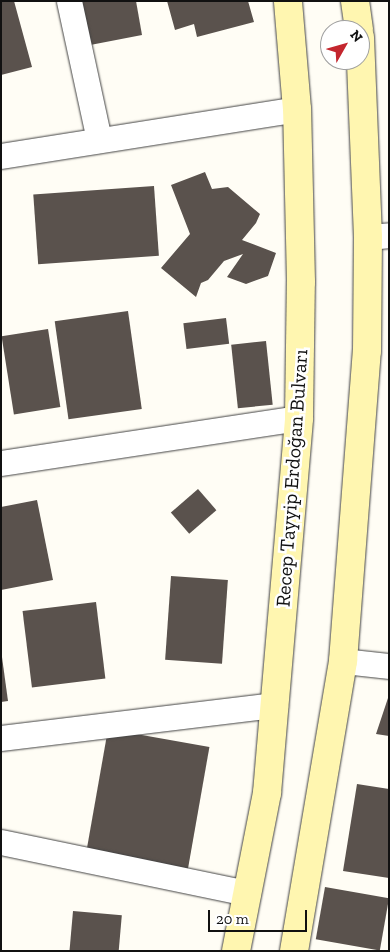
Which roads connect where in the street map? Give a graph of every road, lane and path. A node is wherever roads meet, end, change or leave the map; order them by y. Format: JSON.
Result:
{"nodes":[{"id":1,"x":69,"y":1,"type":"edge"},
{"id":2,"x":288,"y":1,"type":"edge"},
{"id":3,"x":356,"y":1,"type":"edge"},
{"id":4,"x":358,"y":20,"type":"edge"},
{"id":5,"x":363,"y":70,"type":"edge"},
{"id":6,"x":297,"y":109,"type":"junction"},
{"id":7,"x":100,"y":140,"type":"junction"},
{"id":8,"x":1,"y":156,"type":"edge"},
{"id":9,"x":378,"y":236,"type":"edge"},
{"id":10,"x":299,"y":418,"type":"junction"},
{"id":11,"x":1,"y":463,"type":"edge"},
{"id":12,"x":342,"y":661,"type":"junction"},
{"id":13,"x":389,"y":666,"type":"edge"},
{"id":14,"x":275,"y":705,"type":"junction"},
{"id":15,"x":1,"y":738,"type":"edge"},
{"id":16,"x":2,"y":846,"type":"edge"},
{"id":17,"x":248,"y":893,"type":"junction"},
{"id":18,"x":236,"y":951,"type":"edge"},
{"id":19,"x":294,"y":951,"type":"edge"}],
"edges":[{"from":1,"to":7,"type":"street"},
{"from":2,"to":6,"type":"main road","name":"Recep Tayyip Erdoğan Bulvarı"},
{"from":3,"to":4,"type":"main road"},
{"from":5,"to":9,"type":"main road"},
{"from":6,"to":7,"type":"street"},
{"from":6,"to":10,"type":"main road","name":"Recep Tayyip Erdoğan Bulvarı"},
{"from":7,"to":8,"type":"street"},
{"from":9,"to":12,"type":"main road"},
{"from":10,"to":11,"type":"street"},
{"from":10,"to":14,"type":"main road","name":"Recep Tayyip Erdoğan Bulvarı"},
{"from":12,"to":13,"type":"street"},
{"from":12,"to":19,"type":"main road"},
{"from":14,"to":15,"type":"street"},
{"from":14,"to":17,"type":"main road","name":"Recep Tayyip Erdoğan Bulvarı"},
{"from":16,"to":17,"type":"street"},
{"from":17,"to":18,"type":"main road","name":"Recep Tayyip Erdoğan Bulvarı"}]}
